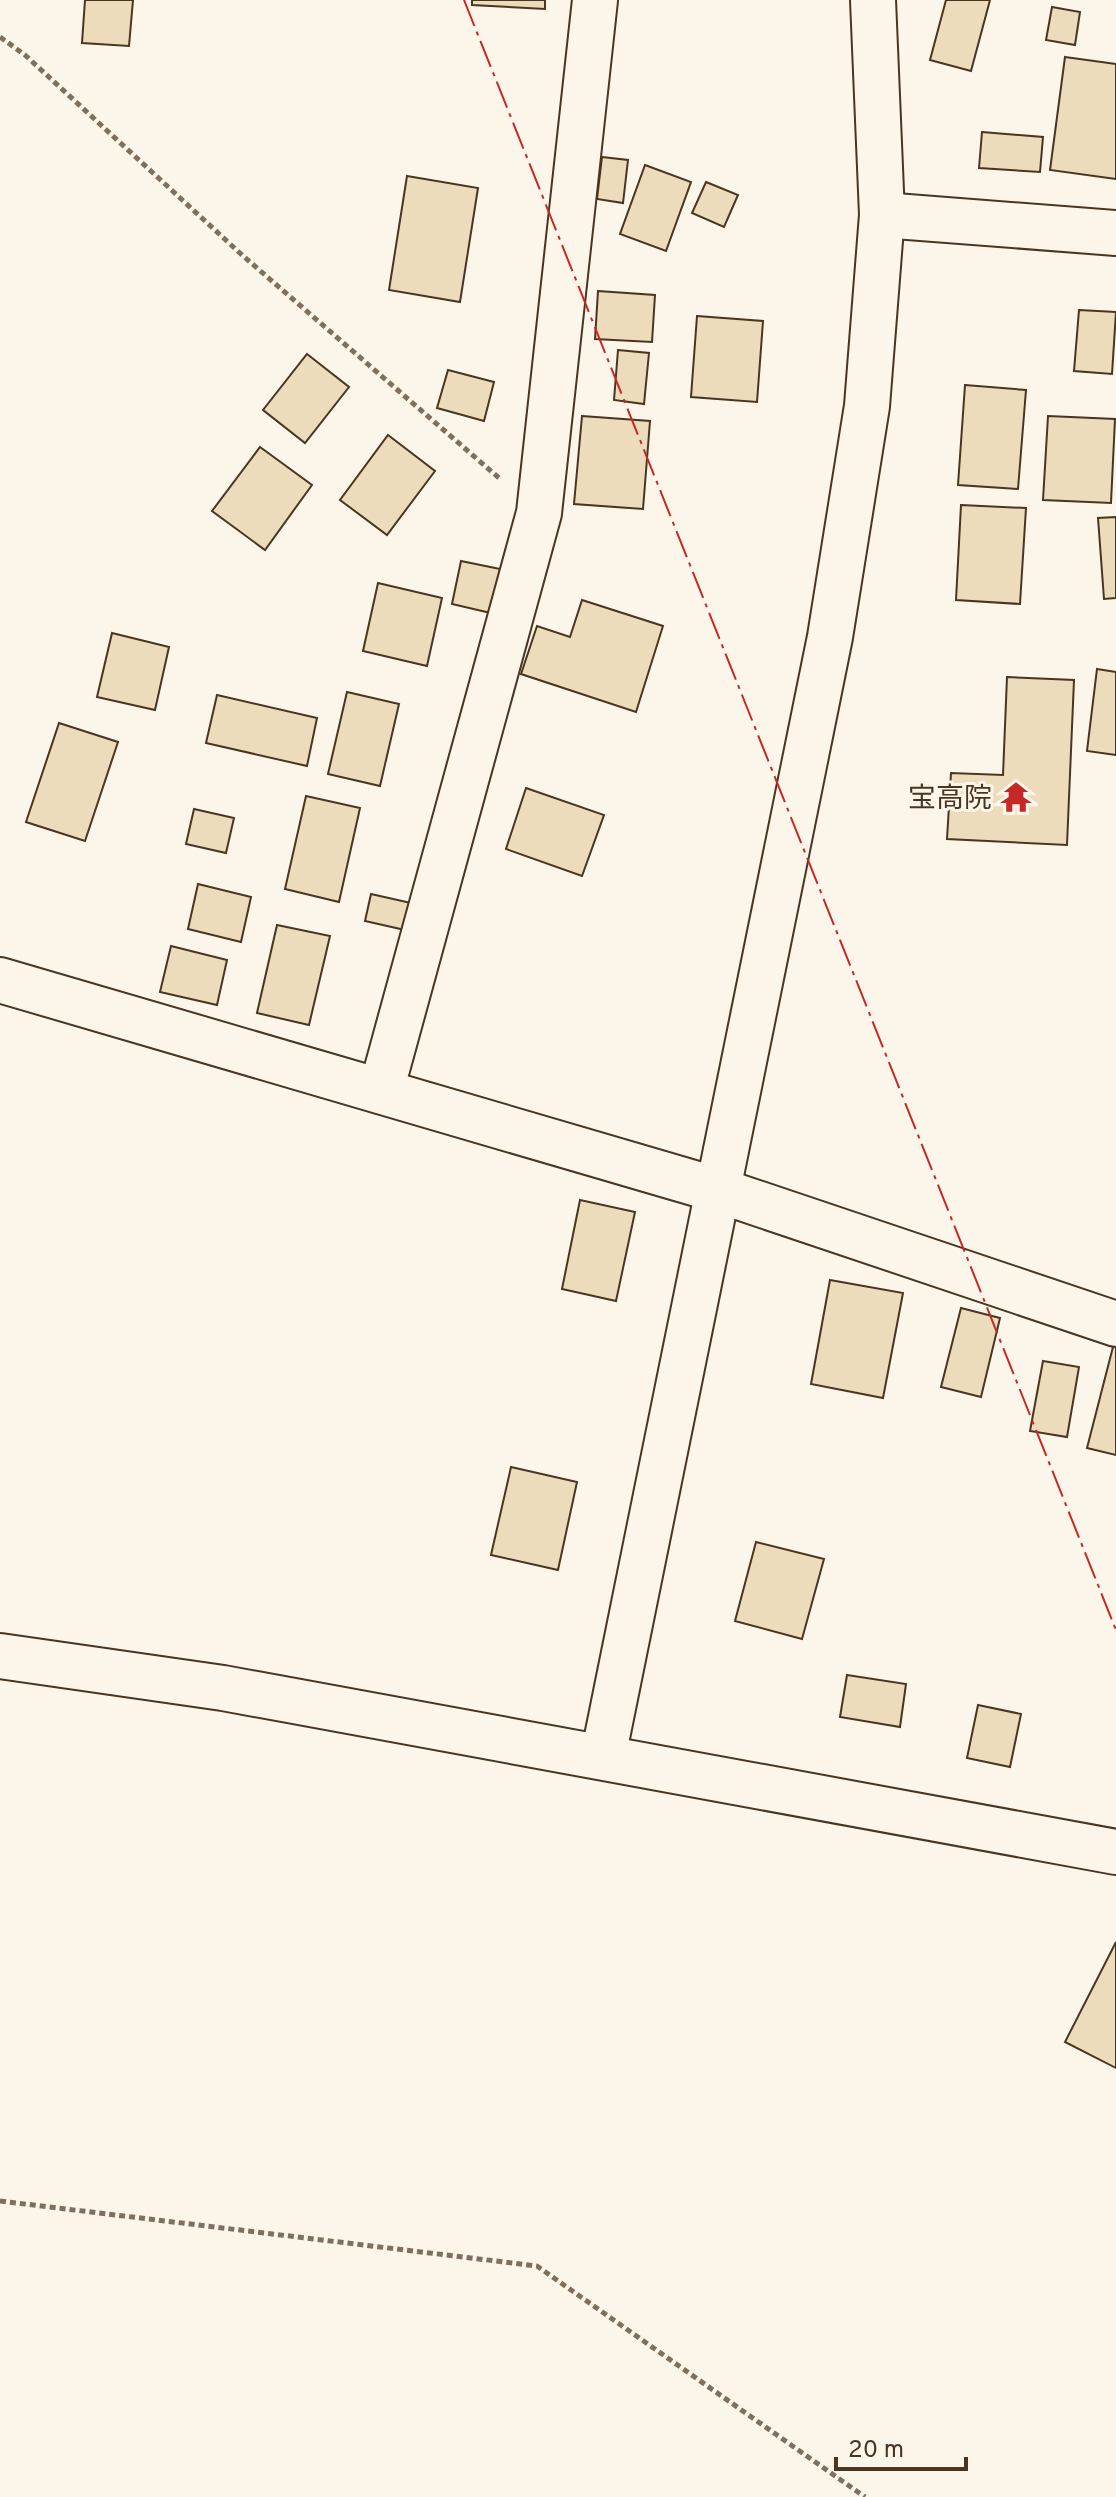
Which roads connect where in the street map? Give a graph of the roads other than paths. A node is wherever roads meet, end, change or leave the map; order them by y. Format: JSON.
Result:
{"nodes":[{"id":1,"x":595,"y":0,"type":"edge"},
{"id":2,"x":873,"y":0,"type":"edge"},
{"id":3,"x":882,"y":215,"type":"junction"},
{"id":4,"x":1116,"y":233,"type":"edge"},
{"id":5,"x":0,"y":980,"type":"edge"},
{"id":6,"x":381,"y":1091,"type":"junction"},
{"id":7,"x":721,"y":1191,"type":"junction"},
{"id":8,"x":1116,"y":1324,"type":"edge"},
{"id":9,"x":0,"y":1656,"type":"edge"},
{"id":10,"x":603,"y":1757,"type":"junction"},
{"id":11,"x":1116,"y":1852,"type":"edge"}],
"edges":[{"from":1,"to":6,"type":"street"},
{"from":2,"to":3,"type":"street"},
{"from":3,"to":4,"type":"street"},
{"from":3,"to":7,"type":"street"},
{"from":5,"to":6,"type":"street"},
{"from":6,"to":7,"type":"street"},
{"from":7,"to":8,"type":"street"},
{"from":7,"to":10,"type":"street"},
{"from":9,"to":10,"type":"street"},
{"from":10,"to":11,"type":"street"}]}
